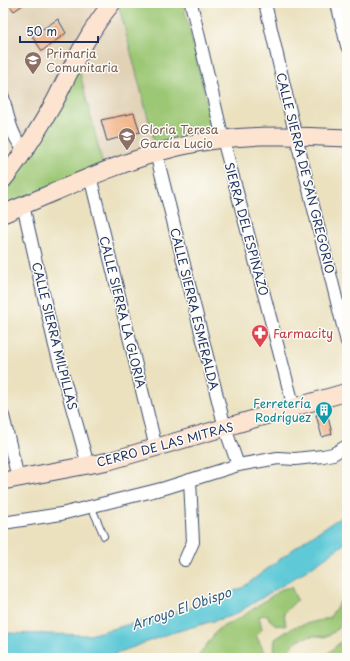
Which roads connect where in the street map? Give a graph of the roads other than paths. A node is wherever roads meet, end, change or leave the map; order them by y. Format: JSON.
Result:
{"nodes":[{"id":1,"x":112,"y":3,"type":"edge"},
{"id":2,"x":191,"y":3,"type":"edge"},
{"id":3,"x":265,"y":3,"type":"edge"},
{"id":4,"x":337,"y":3,"type":"edge"},
{"id":5,"x":347,"y":46,"type":"edge"},
{"id":6,"x":3,"y":97,"type":"edge"},
{"id":7,"x":296,"y":137,"type":"junction"},
{"id":8,"x":347,"y":138,"type":"edge"},
{"id":9,"x":223,"y":139,"type":"junction"},
{"id":10,"x":25,"y":151,"type":"junction"},
{"id":11,"x":156,"y":153,"type":"junction"},
{"id":12,"x":90,"y":176,"type":"junction"},
{"id":13,"x":3,"y":180,"type":"edge"},
{"id":14,"x":23,"y":205,"type":"junction"},
{"id":15,"x":3,"y":214,"type":"edge"},
{"id":16,"x":347,"y":342,"type":"edge"},
{"id":17,"x":347,"y":392,"type":"edge"},
{"id":18,"x":294,"y":408,"type":"junction"},
{"id":19,"x":3,"y":416,"type":"edge"},
{"id":20,"x":225,"y":428,"type":"junction"},
{"id":21,"x":347,"y":446,"type":"edge"},
{"id":22,"x":156,"y":448,"type":"junction"},
{"id":23,"x":88,"y":465,"type":"junction"},
{"id":24,"x":238,"y":465,"type":"junction"},
{"id":25,"x":11,"y":479,"type":"edge"},
{"id":26,"x":190,"y":480,"type":"junction"},
{"id":27,"x":91,"y":506,"type":"junction"},
{"id":28,"x":3,"y":523,"type":"edge"},
{"id":29,"x":104,"y":536,"type":"dead end"},
{"id":30,"x":185,"y":560,"type":"dead end"}],
"edges":[{"from":1,"to":10,"type":"street"},
{"from":2,"to":9,"type":"street","name":"SIERRA DEL ESPINAZO"},
{"from":3,"to":7,"type":"street","name":"CALLE SIERRA DE SAN GREGORIO"},
{"from":4,"to":5,"type":"street"},
{"from":6,"to":10,"type":"street"},
{"from":7,"to":8,"type":"street"},
{"from":7,"to":9,"type":"street"},
{"from":7,"to":16,"type":"street","name":"CALLE SIERRA DE SAN GREGORIO"},
{"from":9,"to":11,"type":"street"},
{"from":9,"to":18,"type":"street","name":"SIERRA DEL ESPINAZO"},
{"from":10,"to":13,"type":"street"},
{"from":11,"to":12,"type":"street"},
{"from":11,"to":20,"type":"street","name":"CALLE SIERRA ESMERALDA"},
{"from":12,"to":14,"type":"street"},
{"from":12,"to":22,"type":"street","name":"CALLE SIERRA LA GLORIA"},
{"from":14,"to":15,"type":"street"},
{"from":14,"to":23,"type":"street","name":"CALLE SIERRA MILPILLAS"},
{"from":17,"to":18,"type":"street","name":"CERRO DE LAS MITRAS"},
{"from":18,"to":20,"type":"street","name":"CERRO DE LAS MITRAS"},
{"from":19,"to":25,"type":"street"},
{"from":20,"to":22,"type":"street","name":"CERRO DE LAS MITRAS"},
{"from":20,"to":24,"type":"street","name":"CALLE SIERRA ESMERALDA"},
{"from":21,"to":24,"type":"street"},
{"from":22,"to":23,"type":"street","name":"CERRO DE LAS MITRAS"},
{"from":23,"to":25,"type":"street","name":"CERRO DE LAS MITRAS"},
{"from":24,"to":26,"type":"street"},
{"from":26,"to":27,"type":"street"},
{"from":26,"to":30,"type":"street"},
{"from":27,"to":28,"type":"street"},
{"from":27,"to":29,"type":"lane"}]}
